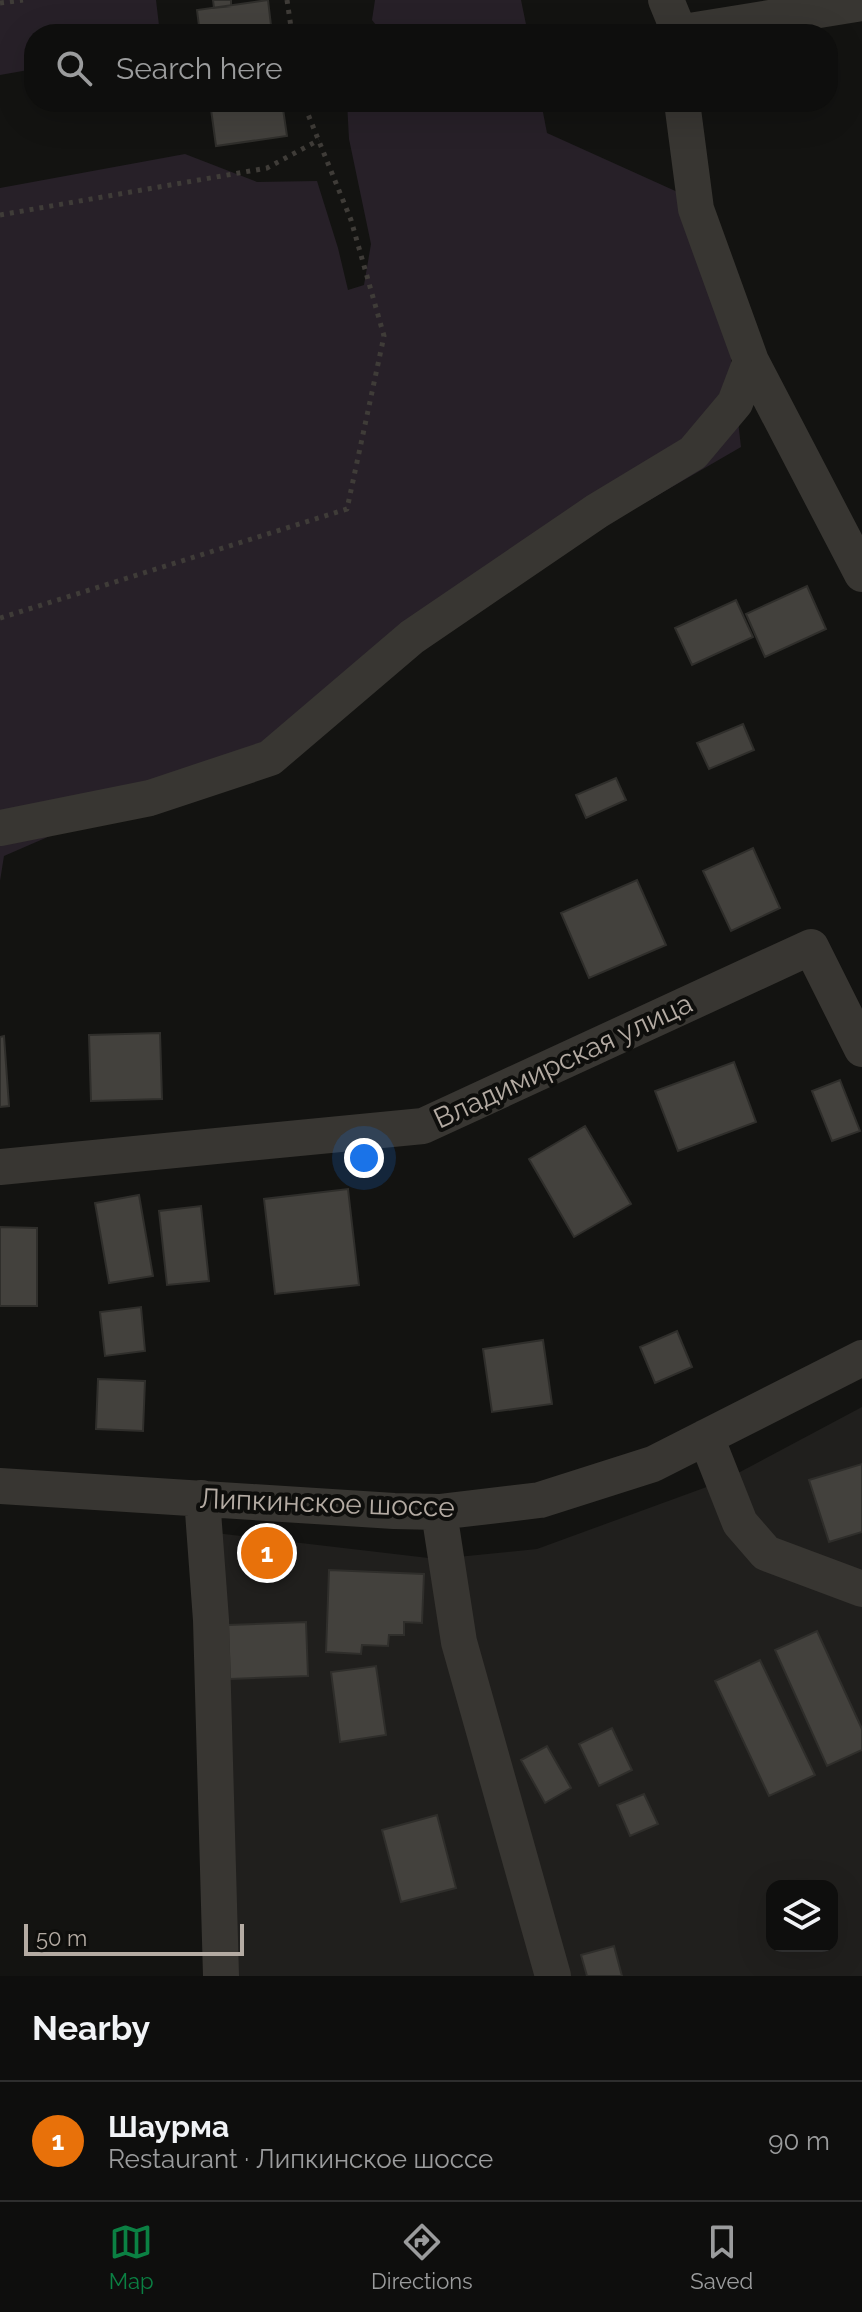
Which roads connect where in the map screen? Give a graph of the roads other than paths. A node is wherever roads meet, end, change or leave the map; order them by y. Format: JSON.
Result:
{"nodes":[{"id":1,"x":862,"y":3,"type":"edge"},
{"id":2,"x":684,"y":24,"type":"edge"},
{"id":3,"x":683,"y":112,"type":"edge"},
{"id":4,"x":751,"y":361,"type":"junction"},
{"id":5,"x":862,"y":574,"type":"edge"},
{"id":6,"x":0,"y":828,"type":"edge"},
{"id":7,"x":862,"y":1049,"type":"edge"},
{"id":8,"x":0,"y":1167,"type":"edge"},
{"id":9,"x":862,"y":1358,"type":"edge"},
{"id":10,"x":706,"y":1437,"type":"junction"},
{"id":11,"x":0,"y":1486,"type":"edge"},
{"id":12,"x":202,"y":1498,"type":"junction"},
{"id":13,"x":439,"y":1512,"type":"junction"},
{"id":14,"x":862,"y":1589,"type":"edge"},
{"id":15,"x":221,"y":1976,"type":"edge"},
{"id":16,"x":553,"y":1976,"type":"edge"}],
"edges":[{"from":1,"to":2,"type":"street"},
{"from":3,"to":4,"type":"street"},
{"from":4,"to":5,"type":"street"},
{"from":4,"to":6,"type":"street"},
{"from":7,"to":8,"type":"street","name":"Владимирская улица"},
{"from":9,"to":10,"type":"street","name":"Липкинское шоссе"},
{"from":10,"to":13,"type":"street","name":"Липкинское шоссе"},
{"from":10,"to":14,"type":"street"},
{"from":11,"to":12,"type":"street","name":"Липкинское шоссе"},
{"from":12,"to":13,"type":"street","name":"Липкинское шоссе"},
{"from":12,"to":15,"type":"street"},
{"from":13,"to":16,"type":"street"}]}
